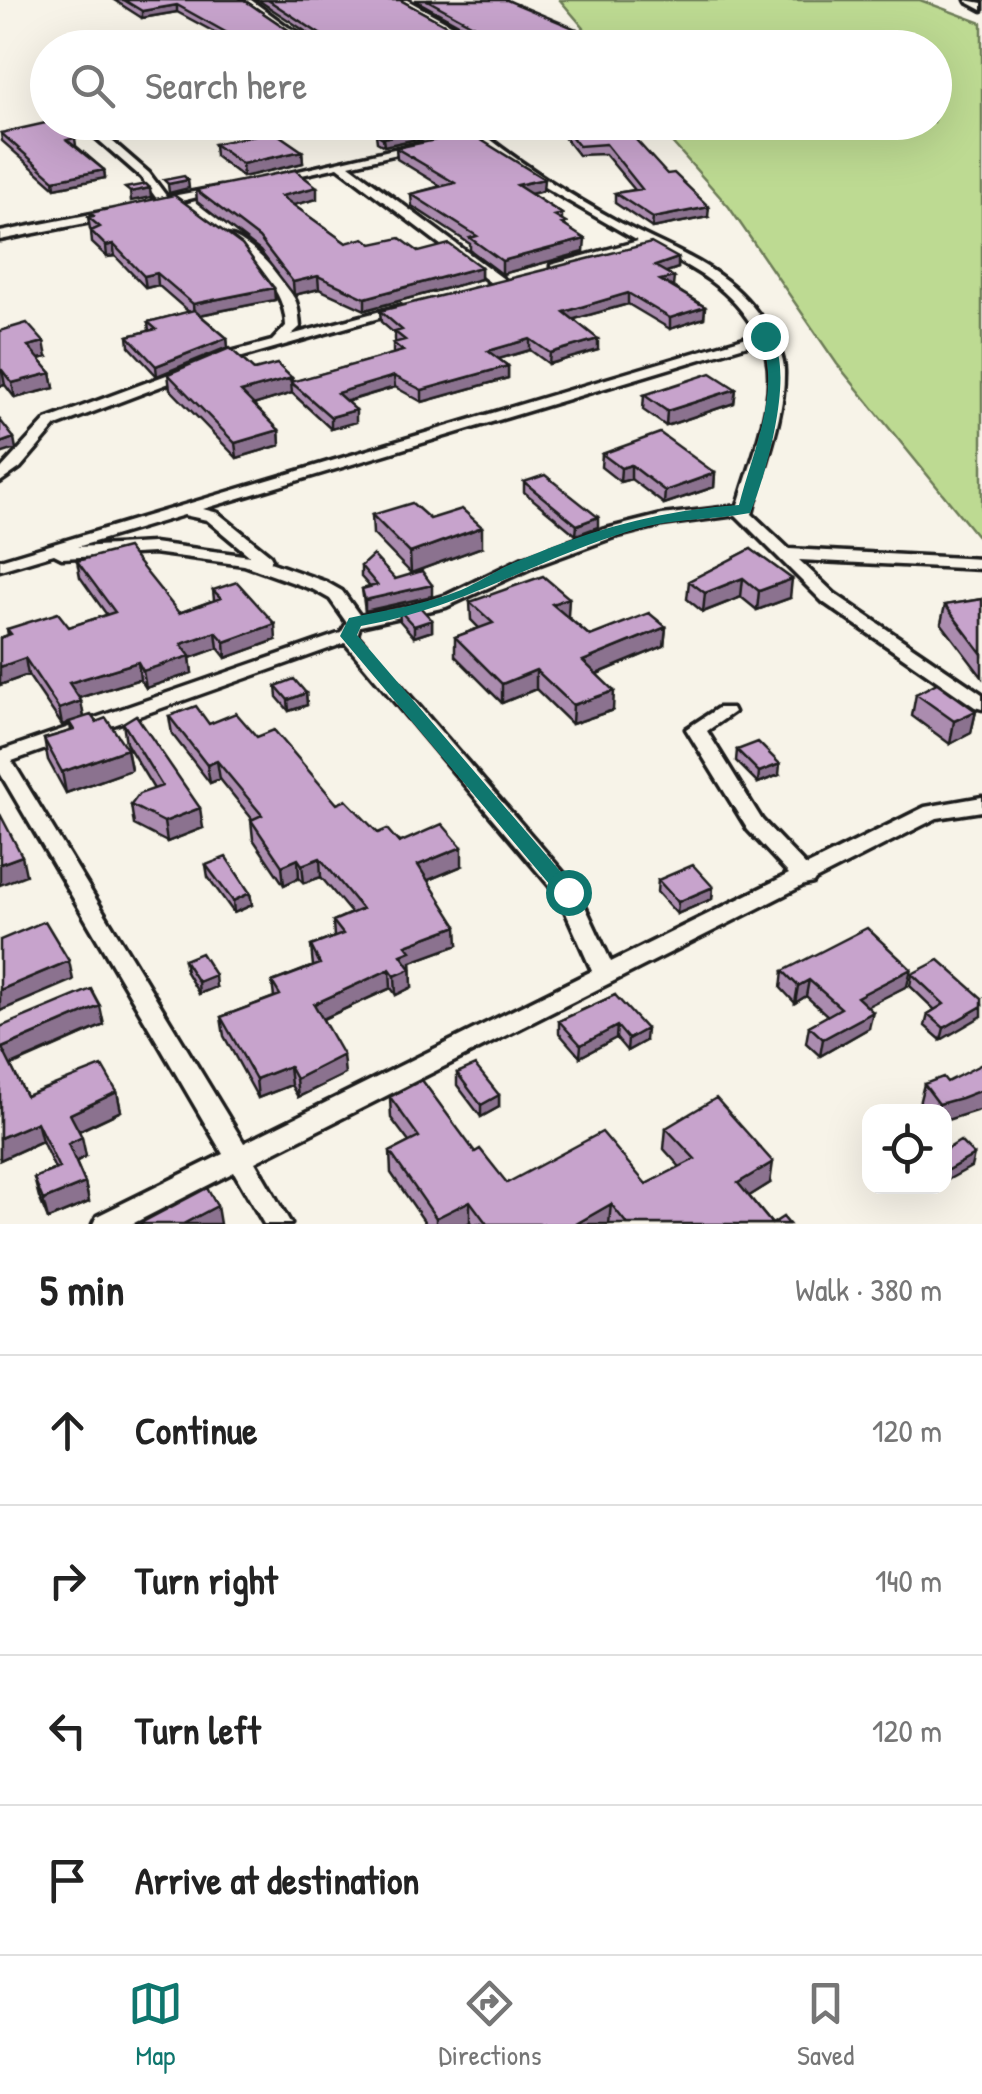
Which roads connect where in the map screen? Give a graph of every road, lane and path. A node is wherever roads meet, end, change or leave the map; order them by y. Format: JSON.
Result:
{"nodes":[{"id":1,"x":245,"y":0,"type":"edge"},
{"id":2,"x":400,"y":0,"type":"edge"},
{"id":3,"x":970,"y":0,"type":"edge"},
{"id":4,"x":982,"y":7,"type":"edge"},
{"id":5,"x":287,"y":30,"type":"edge"},
{"id":6,"x":456,"y":30,"type":"edge"},
{"id":7,"x":103,"y":140,"type":"edge"},
{"id":8,"x":485,"y":140,"type":"edge"},
{"id":9,"x":440,"y":142,"type":"edge"},
{"id":10,"x":341,"y":164,"type":"junction"},
{"id":11,"x":269,"y":179,"type":"edge"},
{"id":12,"x":233,"y":187,"type":"edge"},
{"id":13,"x":172,"y":200,"type":"junction"},
{"id":14,"x":146,"y":206,"type":"edge"},
{"id":15,"x":128,"y":210,"type":"edge"},
{"id":16,"x":194,"y":210,"type":"edge"},
{"id":17,"x":224,"y":234,"type":"edge"},
{"id":18,"x":0,"y":236,"type":"edge"},
{"id":19,"x":652,"y":241,"type":"junction"},
{"id":20,"x":538,"y":273,"type":"edge"},
{"id":21,"x":519,"y":278,"type":"edge"},
{"id":22,"x":500,"y":283,"type":"junction"},
{"id":23,"x":482,"y":288,"type":"edge"},
{"id":24,"x":425,"y":303,"type":"edge"},
{"id":25,"x":765,"y":336,"type":"junction"},
{"id":26,"x":274,"y":343,"type":"junction"},
{"id":27,"x":0,"y":478,"type":"edge"},
{"id":28,"x":181,"y":510,"type":"junction"},
{"id":29,"x":745,"y":510,"type":"junction"},
{"id":30,"x":784,"y":554,"type":"junction"},
{"id":31,"x":24,"y":556,"type":"junction"},
{"id":32,"x":982,"y":564,"type":"edge"},
{"id":33,"x":0,"y":565,"type":"edge"},
{"id":34,"x":302,"y":581,"type":"junction"},
{"id":35,"x":352,"y":629,"type":"junction"},
{"id":36,"x":982,"y":703,"type":"edge"},
{"id":37,"x":725,"y":712,"type":"dead end"},
{"id":38,"x":0,"y":758,"type":"edge"},
{"id":39,"x":982,"y":804,"type":"edge"},
{"id":40,"x":805,"y":878,"type":"junction"},
{"id":41,"x":606,"y":977,"type":"junction"},
{"id":42,"x":242,"y":1160,"type":"junction"},
{"id":43,"x":106,"y":1224,"type":"edge"},
{"id":44,"x":278,"y":1224,"type":"edge"}],
"edges":[{"from":1,"to":5,"type":"street"},
{"from":2,"to":6,"type":"street"},
{"from":3,"to":4,"type":"street"},
{"from":7,"to":13,"type":"street"},
{"from":8,"to":19,"type":"street"},
{"from":9,"to":10,"type":"street"},
{"from":10,"to":11,"type":"street"},
{"from":10,"to":22,"type":"street"},
{"from":12,"to":13,"type":"street"},
{"from":13,"to":14,"type":"street"},
{"from":13,"to":16,"type":"street"},
{"from":15,"to":18,"type":"street"},
{"from":17,"to":26,"type":"street"},
{"from":19,"to":20,"type":"street"},
{"from":19,"to":25,"type":"street"},
{"from":21,"to":22,"type":"street"},
{"from":22,"to":23,"type":"street"},
{"from":24,"to":26,"type":"street"},
{"from":25,"to":28,"type":"street"},
{"from":25,"to":29,"type":"street"},
{"from":26,"to":27,"type":"street"},
{"from":28,"to":31,"type":"street"},
{"from":28,"to":34,"type":"street"},
{"from":29,"to":30,"type":"street"},
{"from":29,"to":35,"type":"street"},
{"from":30,"to":32,"type":"street"},
{"from":30,"to":36,"type":"street"},
{"from":31,"to":33,"type":"street"},
{"from":31,"to":34,"type":"street"},
{"from":34,"to":35,"type":"street"},
{"from":35,"to":38,"type":"street"},
{"from":35,"to":41,"type":"street"},
{"from":37,"to":40,"type":"street"},
{"from":38,"to":42,"type":"street"},
{"from":39,"to":40,"type":"street"},
{"from":40,"to":41,"type":"street"},
{"from":41,"to":42,"type":"street"},
{"from":42,"to":43,"type":"street"},
{"from":42,"to":44,"type":"street"}]}
